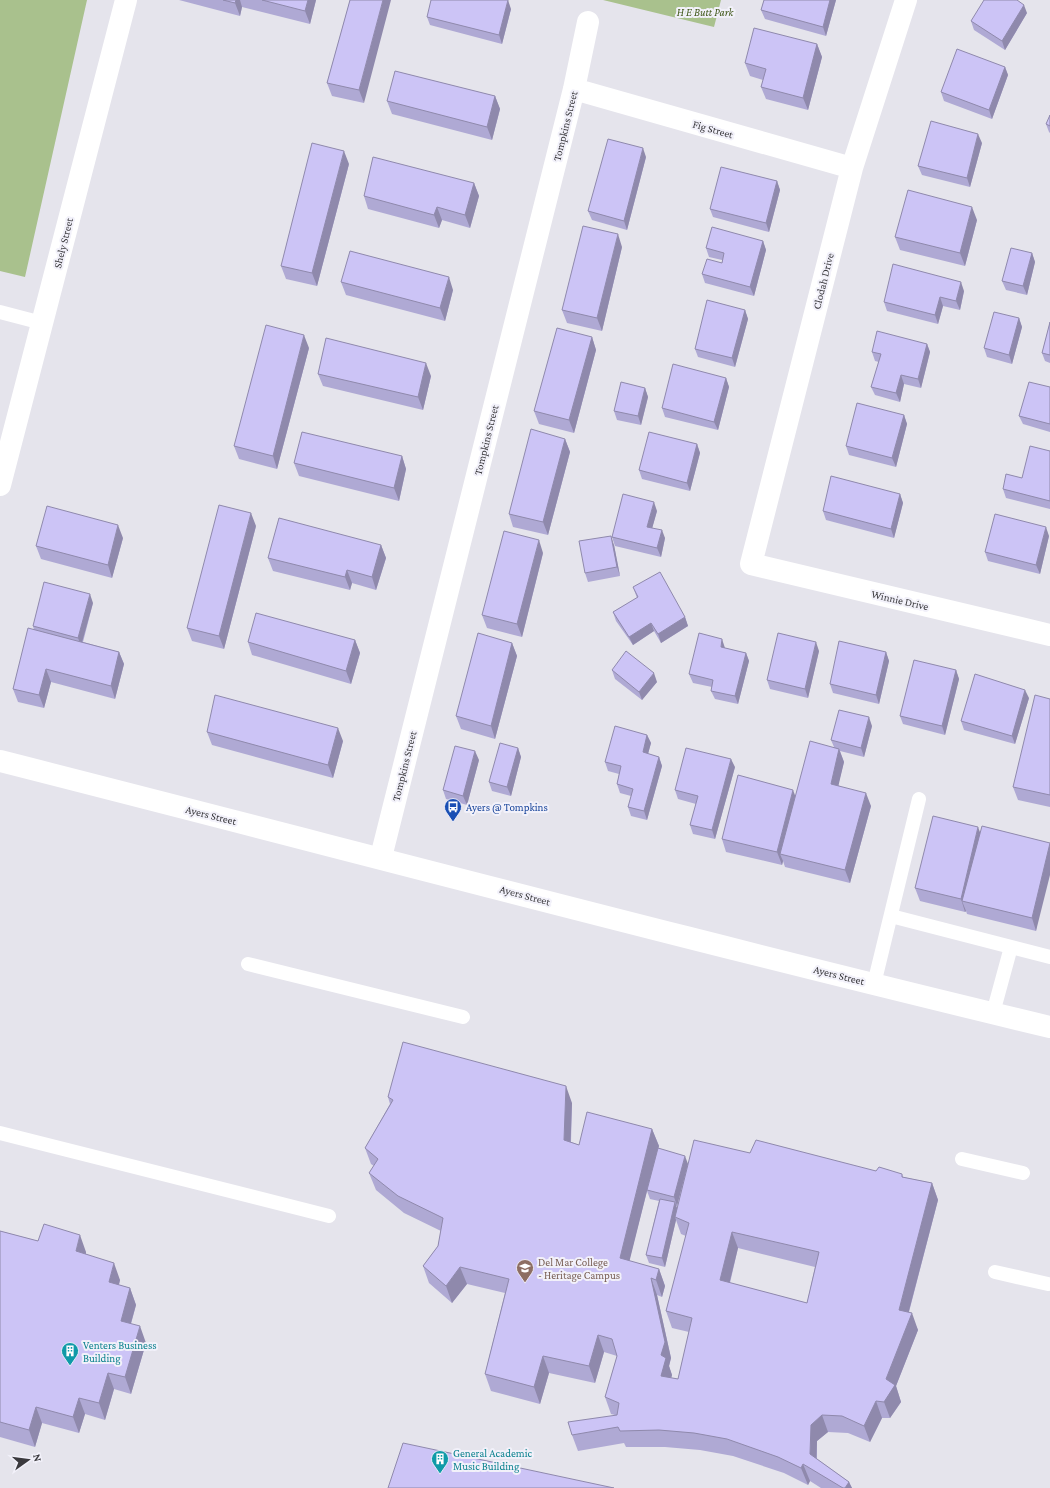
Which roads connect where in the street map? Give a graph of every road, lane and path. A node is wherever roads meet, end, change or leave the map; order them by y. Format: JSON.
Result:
{"nodes":[{"id":1,"x":126,"y":0,"type":"edge"},
{"id":2,"x":906,"y":0,"type":"edge"},
{"id":3,"x":588,"y":22,"type":"dead end"},
{"id":4,"x":574,"y":90,"type":"junction"},
{"id":5,"x":852,"y":168,"type":"junction"},
{"id":6,"x":0,"y":312,"type":"edge"},
{"id":7,"x":42,"y":323,"type":"junction"},
{"id":8,"x":0,"y":485,"type":"edge"},
{"id":9,"x":751,"y":564,"type":"joint"},
{"id":10,"x":1050,"y":635,"type":"edge"},
{"id":11,"x":0,"y":762,"type":"edge"},
{"id":12,"x":919,"y":799,"type":"dead end"},
{"id":13,"x":381,"y":858,"type":"junction"},
{"id":14,"x":891,"y":916,"type":"junction"},
{"id":15,"x":1011,"y":947,"type":"junction"},
{"id":16,"x":1050,"y":957,"type":"edge"},
{"id":17,"x":248,"y":964,"type":"dead end"},
{"id":18,"x":874,"y":984,"type":"junction"},
{"id":19,"x":993,"y":1013,"type":"junction"},
{"id":20,"x":463,"y":1017,"type":"dead end"},
{"id":21,"x":1050,"y":1027,"type":"edge"},
{"id":22,"x":0,"y":1133,"type":"edge"},
{"id":23,"x":962,"y":1158,"type":"dead end"},
{"id":24,"x":1023,"y":1173,"type":"dead end"},
{"id":25,"x":329,"y":1216,"type":"dead end"},
{"id":26,"x":995,"y":1272,"type":"dead end"},
{"id":27,"x":1048,"y":1284,"type":"dead end"}],
"edges":[{"from":1,"to":7,"type":"street","name":"Shely Street"},
{"from":2,"to":5,"type":"street","name":"Clodah Drive"},
{"from":3,"to":4,"type":"street","name":"Tompkins Street"},
{"from":4,"to":5,"type":"street","name":"Fig Street"},
{"from":4,"to":13,"type":"street","name":"Tompkins Street"},
{"from":5,"to":9,"type":"street","name":"Clodah Drive"},
{"from":6,"to":7,"type":"lane"},
{"from":7,"to":8,"type":"street","name":"Shely Street"},
{"from":9,"to":10,"type":"street","name":"Winnie Drive"},
{"from":11,"to":13,"type":"street","name":"Ayers Street"},
{"from":12,"to":14,"type":"lane"},
{"from":13,"to":18,"type":"street","name":"Ayers Street"},
{"from":14,"to":15,"type":"lane"},
{"from":14,"to":18,"type":"lane"},
{"from":15,"to":16,"type":"lane"},
{"from":15,"to":19,"type":"lane"},
{"from":17,"to":20,"type":"lane"},
{"from":18,"to":19,"type":"street","name":"Ayers Street"},
{"from":19,"to":21,"type":"street","name":"Ayers Street"},
{"from":22,"to":25,"type":"lane"},
{"from":23,"to":24,"type":"lane"},
{"from":26,"to":27,"type":"lane"}]}
